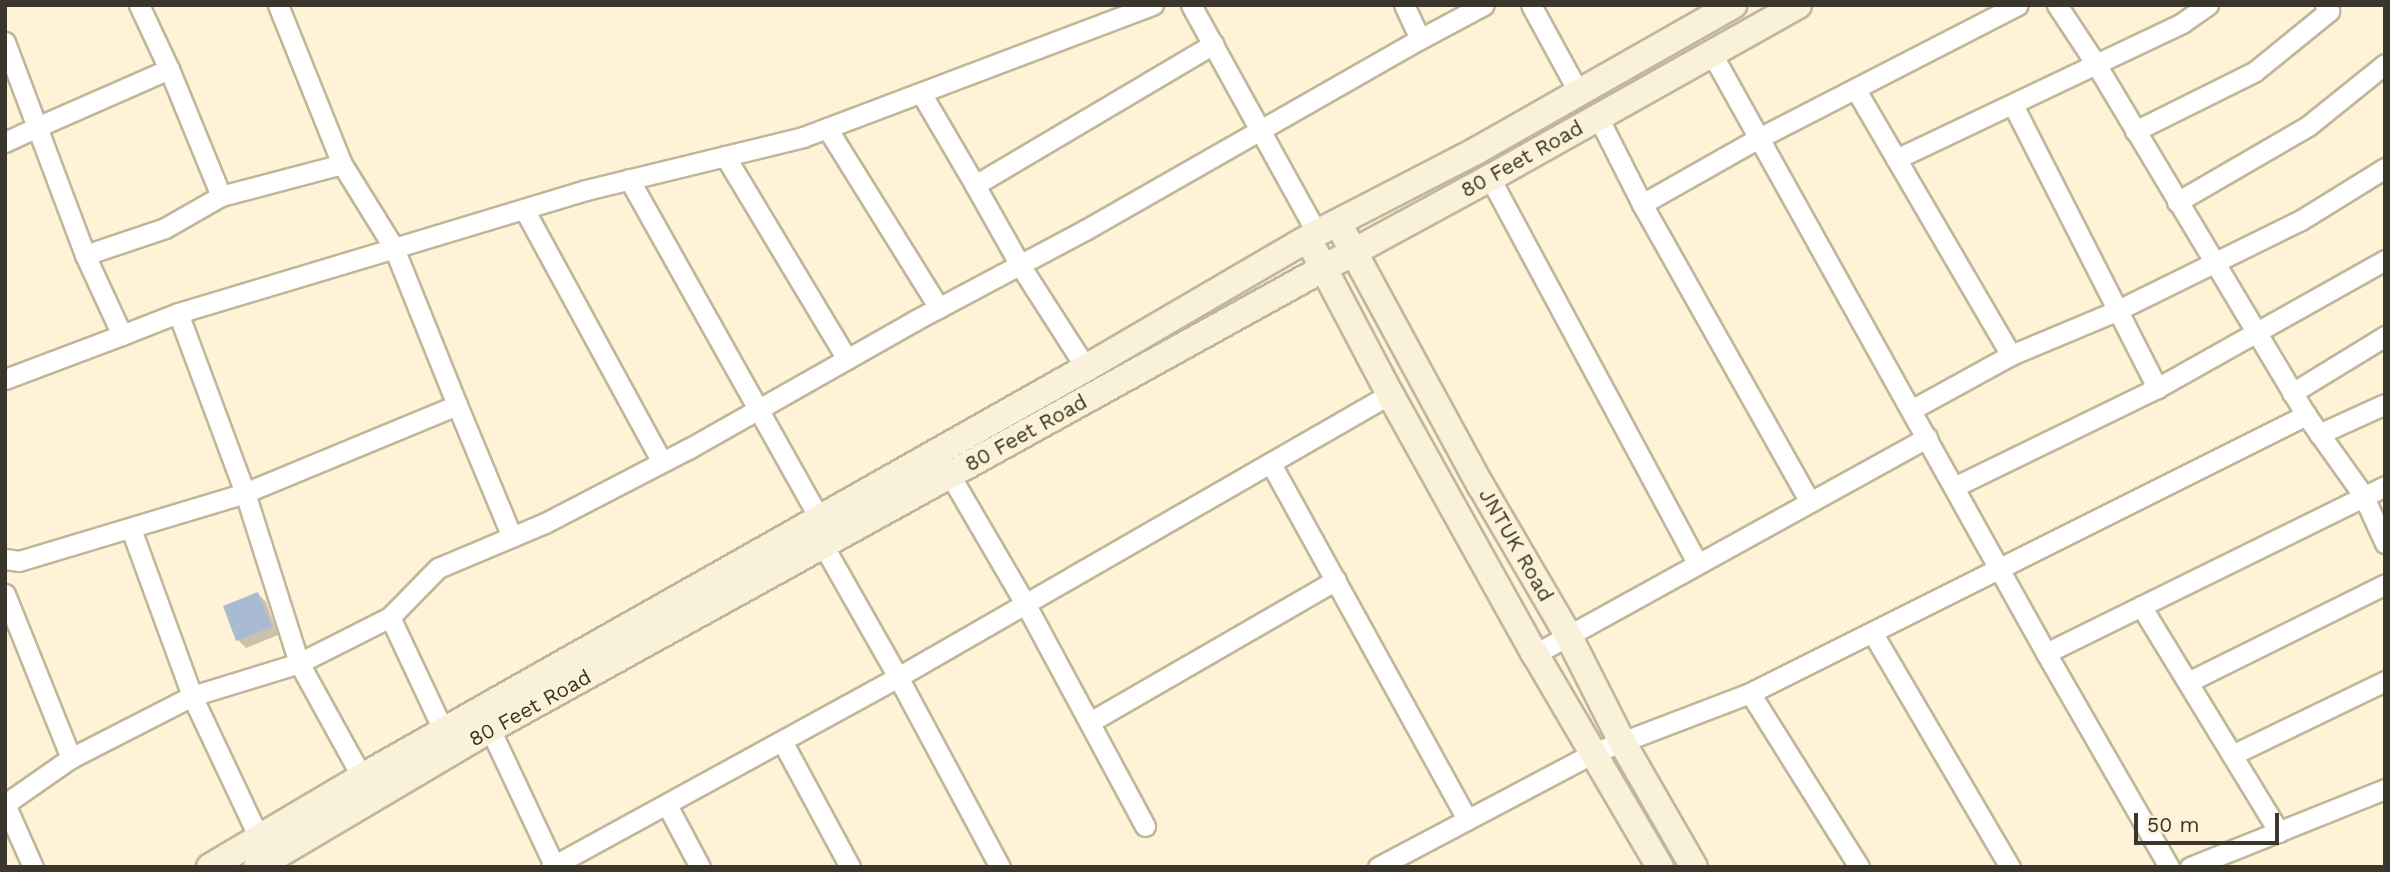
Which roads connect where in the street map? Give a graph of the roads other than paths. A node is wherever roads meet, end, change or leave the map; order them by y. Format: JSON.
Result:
{"nodes":[{"id":1,"x":139,"y":5,"type":"edge"},
{"id":2,"x":278,"y":5,"type":"edge"},
{"id":3,"x":1153,"y":5,"type":"edge"},
{"id":4,"x":1191,"y":5,"type":"edge"},
{"id":5,"x":1404,"y":5,"type":"edge"},
{"id":6,"x":1484,"y":5,"type":"edge"},
{"id":7,"x":1531,"y":5,"type":"edge"},
{"id":8,"x":1733,"y":5,"type":"edge"},
{"id":9,"x":1798,"y":5,"type":"edge"},
{"id":10,"x":2018,"y":5,"type":"edge"},
{"id":11,"x":2057,"y":5,"type":"edge"},
{"id":12,"x":2208,"y":5,"type":"edge"},
{"id":13,"x":2325,"y":5,"type":"edge"},
{"id":14,"x":1699,"y":13,"type":"edge"},
{"id":15,"x":1420,"y":39,"type":"junction"},
{"id":16,"x":5,"y":42,"type":"edge"},
{"id":17,"x":1213,"y":44,"type":"junction"},
{"id":18,"x":1712,"y":54,"type":"junction"},
{"id":19,"x":2096,"y":64,"type":"junction"},
{"id":20,"x":2385,"y":64,"type":"edge"},
{"id":21,"x":169,"y":69,"type":"junction"},
{"id":22,"x":1856,"y":90,"type":"junction"},
{"id":23,"x":921,"y":93,"type":"junction"},
{"id":24,"x":1579,"y":93,"type":"junction"},
{"id":25,"x":2013,"y":105,"type":"junction"},
{"id":26,"x":1598,"y":117,"type":"junction"},
{"id":27,"x":37,"y":127,"type":"junction"},
{"id":28,"x":827,"y":128,"type":"junction"},
{"id":29,"x":1261,"y":129,"type":"junction"},
{"id":30,"x":2134,"y":131,"type":"junction"},
{"id":31,"x":1757,"y":139,"type":"junction"},
{"id":32,"x":5,"y":142,"type":"edge"},
{"id":33,"x":725,"y":156,"type":"junction"},
{"id":34,"x":1896,"y":159,"type":"junction"},
{"id":35,"x":342,"y":164,"type":"junction"},
{"id":36,"x":2385,"y":168,"type":"edge"},
{"id":37,"x":1490,"y":178,"type":"junction"},
{"id":38,"x":629,"y":179,"type":"junction"},
{"id":39,"x":975,"y":185,"type":"junction"},
{"id":40,"x":221,"y":196,"type":"junction"},
{"id":41,"x":2178,"y":202,"type":"junction"},
{"id":42,"x":1642,"y":204,"type":"junction"},
{"id":43,"x":524,"y":209,"type":"junction"},
{"id":44,"x":1322,"y":231,"type":"junction"},
{"id":45,"x":394,"y":248,"type":"junction"},
{"id":46,"x":1352,"y":252,"type":"junction"},
{"id":47,"x":85,"y":255,"type":"junction"},
{"id":48,"x":2385,"y":260,"type":"edge"},
{"id":49,"x":2213,"y":262,"type":"junction"},
{"id":50,"x":1020,"y":265,"type":"junction"},
{"id":51,"x":1324,"y":268,"type":"junction"},
{"id":52,"x":939,"y":307,"type":"junction"},
{"id":53,"x":2116,"y":311,"type":"junction"},
{"id":54,"x":178,"y":313,"type":"junction"},
{"id":55,"x":2257,"y":333,"type":"junction"},
{"id":56,"x":122,"y":335,"type":"junction"},
{"id":57,"x":2385,"y":336,"type":"edge"},
{"id":58,"x":2011,"y":355,"type":"junction"},
{"id":59,"x":847,"y":359,"type":"junction"},
{"id":60,"x":1086,"y":368,"type":"junction"},
{"id":61,"x":5,"y":379,"type":"edge"},
{"id":62,"x":2157,"y":388,"type":"junction"},
{"id":63,"x":2292,"y":393,"type":"junction"},
{"id":64,"x":1390,"y":394,"type":"junction"},
{"id":65,"x":2385,"y":404,"type":"edge"},
{"id":66,"x":457,"y":405,"type":"junction"},
{"id":67,"x":757,"y":409,"type":"junction"},
{"id":68,"x":1911,"y":410,"type":"junction"},
{"id":69,"x":2306,"y":415,"type":"junction"},
{"id":70,"x":2319,"y":433,"type":"junction"},
{"id":71,"x":1927,"y":438,"type":"junction"},
{"id":72,"x":662,"y":462,"type":"junction"},
{"id":73,"x":1271,"y":464,"type":"junction"},
{"id":74,"x":950,"y":475,"type":"junction"},
{"id":75,"x":2385,"y":486,"type":"edge"},
{"id":76,"x":1954,"y":487,"type":"junction"},
{"id":77,"x":245,"y":493,"type":"junction"},
{"id":78,"x":2363,"y":495,"type":"junction"},
{"id":79,"x":1810,"y":502,"type":"junction"},
{"id":80,"x":818,"y":516,"type":"junction"},
{"id":81,"x":131,"y":529,"type":"junction"},
{"id":82,"x":512,"y":537,"type":"junction"},
{"id":83,"x":2385,"y":543,"type":"edge"},
{"id":84,"x":823,"y":545,"type":"junction"},
{"id":85,"x":5,"y":559,"type":"edge"},
{"id":86,"x":1698,"y":564,"type":"junction"},
{"id":87,"x":1999,"y":568,"type":"junction"},
{"id":88,"x":1336,"y":580,"type":"junction"},
{"id":89,"x":2385,"y":584,"type":"edge"},
{"id":90,"x":5,"y":594,"type":"edge"},
{"id":91,"x":1026,"y":605,"type":"junction"},
{"id":92,"x":2141,"y":606,"type":"junction"},
{"id":93,"x":390,"y":617,"type":"junction"},
{"id":94,"x":1872,"y":632,"type":"junction"},
{"id":95,"x":1568,"y":635,"type":"junction"},
{"id":96,"x":2046,"y":653,"type":"junction"},
{"id":97,"x":1535,"y":654,"type":"junction"},
{"id":98,"x":299,"y":663,"type":"junction"},
{"id":99,"x":898,"y":677,"type":"junction"},
{"id":100,"x":2385,"y":681,"type":"edge"},
{"id":101,"x":2188,"y":682,"type":"junction"},
{"id":102,"x":1750,"y":693,"type":"junction"},
{"id":103,"x":192,"y":696,"type":"junction"},
{"id":104,"x":1090,"y":722,"type":"junction"},
{"id":105,"x":490,"y":729,"type":"junction"},
{"id":106,"x":444,"y":732,"type":"junction"},
{"id":107,"x":782,"y":741,"type":"junction"},
{"id":108,"x":1622,"y":742,"type":"junction"},
{"id":109,"x":1593,"y":753,"type":"junction"},
{"id":110,"x":2232,"y":755,"type":"junction"},
{"id":111,"x":71,"y":758,"type":"junction"},
{"id":112,"x":362,"y":777,"type":"junction"},
{"id":113,"x":2385,"y":789,"type":"edge"},
{"id":114,"x":667,"y":805,"type":"junction"},
{"id":115,"x":1468,"y":819,"type":"junction"},
{"id":116,"x":1146,"y":826,"type":"dead end"},
{"id":117,"x":2279,"y":832,"type":"junction"},
{"id":118,"x":259,"y":838,"type":"junction"},
{"id":119,"x":553,"y":866,"type":"edge"},
{"id":120,"x":33,"y":867,"type":"edge"},
{"id":121,"x":210,"y":867,"type":"edge"},
{"id":122,"x":257,"y":867,"type":"edge"},
{"id":123,"x":700,"y":867,"type":"edge"},
{"id":124,"x":850,"y":867,"type":"edge"},
{"id":125,"x":1000,"y":867,"type":"edge"},
{"id":126,"x":1378,"y":867,"type":"edge"},
{"id":127,"x":1660,"y":867,"type":"edge"},
{"id":128,"x":1694,"y":867,"type":"edge"},
{"id":129,"x":1859,"y":867,"type":"edge"},
{"id":130,"x":2010,"y":867,"type":"edge"},
{"id":131,"x":2169,"y":867,"type":"edge"},
{"id":132,"x":2190,"y":867,"type":"edge"}],
"edges":[{"from":1,"to":21,"type":"street"},
{"from":2,"to":35,"type":"street"},
{"from":3,"to":23,"type":"street"},
{"from":4,"to":17,"type":"street"},
{"from":5,"to":15,"type":"street"},
{"from":6,"to":15,"type":"street"},
{"from":7,"to":24,"type":"street"},
{"from":8,"to":14,"type":"main road","name":"80 Feet Road"},
{"from":9,"to":18,"type":"main road","name":"80 Feet Road"},
{"from":10,"to":22,"type":"street"},
{"from":11,"to":19,"type":"street"},
{"from":12,"to":19,"type":"street"},
{"from":13,"to":30,"type":"street"},
{"from":14,"to":24,"type":"main road","name":"80 Feet Road"},
{"from":15,"to":29,"type":"street"},
{"from":16,"to":27,"type":"street"},
{"from":17,"to":29,"type":"street"},
{"from":17,"to":39,"type":"street"},
{"from":18,"to":26,"type":"main road","name":"80 Feet Road"},
{"from":18,"to":31,"type":"street"},
{"from":19,"to":25,"type":"street"},
{"from":19,"to":30,"type":"street"},
{"from":20,"to":41,"type":"street"},
{"from":21,"to":27,"type":"street"},
{"from":21,"to":40,"type":"street"},
{"from":22,"to":31,"type":"street"},
{"from":22,"to":34,"type":"street"},
{"from":23,"to":28,"type":"street"},
{"from":23,"to":39,"type":"street"},
{"from":24,"to":44,"type":"main road","name":"80 Feet Road"},
{"from":25,"to":34,"type":"street"},
{"from":25,"to":53,"type":"street"},
{"from":26,"to":37,"type":"main road","name":"80 Feet Road"},
{"from":26,"to":42,"type":"street"},
{"from":27,"to":32,"type":"street"},
{"from":27,"to":47,"type":"street"},
{"from":28,"to":33,"type":"street"},
{"from":28,"to":52,"type":"street"},
{"from":29,"to":44,"type":"street"},
{"from":29,"to":50,"type":"street"},
{"from":30,"to":41,"type":"street"},
{"from":31,"to":42,"type":"street"},
{"from":31,"to":68,"type":"street"},
{"from":33,"to":38,"type":"street"},
{"from":33,"to":59,"type":"street"},
{"from":34,"to":58,"type":"street"},
{"from":35,"to":40,"type":"street"},
{"from":35,"to":45,"type":"street"},
{"from":36,"to":49,"type":"street"},
{"from":37,"to":46,"type":"main road","name":"80 Feet Road"},
{"from":37,"to":86,"type":"street"},
{"from":38,"to":43,"type":"street"},
{"from":38,"to":67,"type":"street"},
{"from":39,"to":50,"type":"street"},
{"from":40,"to":47,"type":"street"},
{"from":41,"to":49,"type":"street"},
{"from":42,"to":79,"type":"street"},
{"from":43,"to":45,"type":"street"},
{"from":43,"to":72,"type":"street"},
{"from":44,"to":46,"type":"main road","name":"JNTUK Road"},
{"from":44,"to":51,"type":"main road","name":"JNTUK Road"},
{"from":44,"to":60,"type":"main road","name":"80 Feet Road"},
{"from":45,"to":54,"type":"street"},
{"from":45,"to":66,"type":"street"},
{"from":46,"to":51,"type":"main road","name":"80 Feet Road"},
{"from":46,"to":95,"type":"main road","name":"JNTUK Road"},
{"from":47,"to":56,"type":"street"},
{"from":48,"to":55,"type":"street"},
{"from":49,"to":53,"type":"street"},
{"from":49,"to":55,"type":"street"},
{"from":50,"to":52,"type":"street"},
{"from":50,"to":60,"type":"street"},
{"from":51,"to":64,"type":"main road","name":"JNTUK Road"},
{"from":51,"to":74,"type":"main road","name":"80 Feet Road"},
{"from":52,"to":59,"type":"street"},
{"from":53,"to":58,"type":"street"},
{"from":53,"to":62,"type":"street"},
{"from":54,"to":56,"type":"street"},
{"from":54,"to":77,"type":"street"},
{"from":55,"to":62,"type":"street"},
{"from":55,"to":63,"type":"street"},
{"from":56,"to":61,"type":"street"},
{"from":57,"to":63,"type":"street"},
{"from":58,"to":68,"type":"street"},
{"from":59,"to":67,"type":"street"},
{"from":60,"to":80,"type":"main road","name":"80 Feet Road"},
{"from":62,"to":76,"type":"street"},
{"from":63,"to":69,"type":"street"},
{"from":64,"to":73,"type":"street"},
{"from":64,"to":97,"type":"main road","name":"JNTUK Road"},
{"from":65,"to":70,"type":"street"},
{"from":66,"to":77,"type":"street"},
{"from":66,"to":82,"type":"street"},
{"from":67,"to":72,"type":"street"},
{"from":67,"to":80,"type":"street"},
{"from":68,"to":71,"type":"street"},
{"from":69,"to":70,"type":"street"},
{"from":69,"to":87,"type":"street"},
{"from":70,"to":78,"type":"street"},
{"from":71,"to":76,"type":"street"},
{"from":71,"to":79,"type":"street"},
{"from":72,"to":82,"type":"street"},
{"from":73,"to":88,"type":"street"},
{"from":73,"to":91,"type":"street"},
{"from":74,"to":84,"type":"main road","name":"80 Feet Road"},
{"from":74,"to":91,"type":"street"},
{"from":75,"to":78,"type":"street"},
{"from":76,"to":87,"type":"street"},
{"from":77,"to":81,"type":"street"},
{"from":77,"to":98,"type":"street"},
{"from":78,"to":83,"type":"street"},
{"from":78,"to":92,"type":"street"},
{"from":79,"to":86,"type":"street"},
{"from":80,"to":84,"type":"street"},
{"from":80,"to":106,"type":"main road","name":"80 Feet Road"},
{"from":81,"to":85,"type":"street"},
{"from":81,"to":103,"type":"street"},
{"from":82,"to":93,"type":"street"},
{"from":84,"to":99,"type":"street"},
{"from":84,"to":105,"type":"main road","name":"80 Feet Road"},
{"from":86,"to":95,"type":"street"},
{"from":87,"to":94,"type":"street"},
{"from":87,"to":96,"type":"street"},
{"from":88,"to":104,"type":"street"},
{"from":88,"to":115,"type":"street"},
{"from":89,"to":101,"type":"street"},
{"from":90,"to":111,"type":"street"},
{"from":91,"to":99,"type":"street"},
{"from":91,"to":104,"type":"street"},
{"from":92,"to":96,"type":"street"},
{"from":92,"to":101,"type":"street"},
{"from":93,"to":98,"type":"street"},
{"from":93,"to":106,"type":"street"},
{"from":94,"to":102,"type":"street"},
{"from":94,"to":130,"type":"street"},
{"from":95,"to":97,"type":"street"},
{"from":95,"to":108,"type":"main road","name":"JNTUK Road"},
{"from":96,"to":131,"type":"street"},
{"from":97,"to":109,"type":"main road","name":"JNTUK Road"},
{"from":98,"to":103,"type":"street"},
{"from":98,"to":112,"type":"street"},
{"from":99,"to":107,"type":"street"},
{"from":99,"to":125,"type":"street"},
{"from":100,"to":110,"type":"street"},
{"from":101,"to":110,"type":"street"},
{"from":102,"to":108,"type":"street"},
{"from":102,"to":129,"type":"street"},
{"from":103,"to":111,"type":"street"},
{"from":103,"to":118,"type":"street"},
{"from":104,"to":116,"type":"street"},
{"from":105,"to":119,"type":"street"},
{"from":105,"to":122,"type":"main road","name":"80 Feet Road"},
{"from":106,"to":112,"type":"main road","name":"80 Feet Road"},
{"from":107,"to":114,"type":"street"},
{"from":107,"to":124,"type":"street"},
{"from":108,"to":109,"type":"street"},
{"from":108,"to":128,"type":"main road","name":"JNTUK Road"},
{"from":109,"to":115,"type":"street"},
{"from":109,"to":127,"type":"main road","name":"JNTUK Road"},
{"from":110,"to":117,"type":"street"},
{"from":111,"to":120,"type":"street"},
{"from":112,"to":118,"type":"main road","name":"80 Feet Road"},
{"from":113,"to":117,"type":"street"},
{"from":114,"to":119,"type":"street"},
{"from":114,"to":123,"type":"street"},
{"from":115,"to":126,"type":"street"},
{"from":117,"to":132,"type":"street"},
{"from":118,"to":121,"type":"main road","name":"80 Feet Road"}]}
